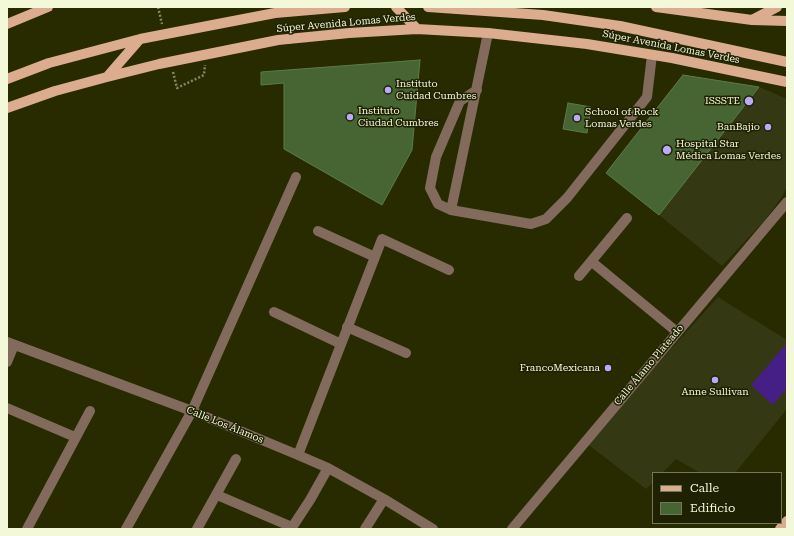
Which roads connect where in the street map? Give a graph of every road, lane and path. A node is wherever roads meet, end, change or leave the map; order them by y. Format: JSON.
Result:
{"nodes":[{"id":1,"x":48,"y":7,"type":"edge"},
{"id":2,"x":158,"y":7,"type":"edge"},
{"id":3,"x":346,"y":7,"type":"edge"},
{"id":4,"x":396,"y":7,"type":"edge"},
{"id":5,"x":428,"y":7,"type":"edge"},
{"id":6,"x":435,"y":7,"type":"edge"},
{"id":7,"x":656,"y":7,"type":"edge"},
{"id":8,"x":777,"y":7,"type":"edge"},
{"id":9,"x":752,"y":20,"type":"junction"},
{"id":10,"x":787,"y":21,"type":"edge"},
{"id":11,"x":7,"y":24,"type":"edge"},
{"id":12,"x":163,"y":29,"type":"dead end"},
{"id":13,"x":417,"y":29,"type":"junction"},
{"id":14,"x":488,"y":33,"type":"junction"},
{"id":15,"x":140,"y":39,"type":"junction"},
{"id":16,"x":206,"y":55,"type":"junction"},
{"id":17,"x":652,"y":55,"type":"junction"},
{"id":18,"x":787,"y":62,"type":"edge"},
{"id":19,"x":172,"y":66,"type":"dead end"},
{"id":20,"x":107,"y":76,"type":"junction"},
{"id":21,"x":7,"y":79,"type":"edge"},
{"id":22,"x":787,"y":82,"type":"edge"},
{"id":23,"x":477,"y":90,"type":"junction"},
{"id":24,"x":7,"y":108,"type":"edge"},
{"id":25,"x":296,"y":177,"type":"dead end"},
{"id":26,"x":787,"y":202,"type":"edge"},
{"id":27,"x":451,"y":210,"type":"junction"},
{"id":28,"x":627,"y":218,"type":"dead end"},
{"id":29,"x":318,"y":231,"type":"dead end"},
{"id":30,"x":375,"y":257,"type":"junction"},
{"id":31,"x":592,"y":262,"type":"junction"},
{"id":32,"x":449,"y":270,"type":"dead end"},
{"id":33,"x":579,"y":276,"type":"dead end"},
{"id":34,"x":274,"y":312,"type":"dead end"},
{"id":35,"x":347,"y":327,"type":"junction"},
{"id":36,"x":677,"y":332,"type":"junction"},
{"id":37,"x":11,"y":343,"type":"edge"},
{"id":38,"x":341,"y":344,"type":"junction"},
{"id":39,"x":406,"y":353,"type":"dead end"},
{"id":40,"x":7,"y":362,"type":"edge"},
{"id":41,"x":7,"y":408,"type":"edge"},
{"id":42,"x":90,"y":411,"type":"dead end"},
{"id":43,"x":192,"y":411,"type":"junction"},
{"id":44,"x":75,"y":437,"type":"junction"},
{"id":45,"x":298,"y":455,"type":"junction"},
{"id":46,"x":236,"y":459,"type":"dead end"},
{"id":47,"x":328,"y":468,"type":"junction"},
{"id":48,"x":216,"y":495,"type":"junction"},
{"id":49,"x":384,"y":498,"type":"junction"},
{"id":50,"x":787,"y":522,"type":"edge"},
{"id":51,"x":292,"y":528,"type":"edge"},
{"id":52,"x":27,"y":529,"type":"edge"},
{"id":53,"x":126,"y":529,"type":"edge"},
{"id":54,"x":197,"y":529,"type":"edge"},
{"id":55,"x":365,"y":529,"type":"edge"},
{"id":56,"x":433,"y":529,"type":"edge"},
{"id":57,"x":512,"y":529,"type":"edge"},
{"id":58,"x":780,"y":529,"type":"edge"}],
"edges":[{"from":1,"to":11,"type":"main road"},
{"from":2,"to":12,"type":"path"},
{"from":3,"to":15,"type":"main road","name":"Súper Avenida Lomas Verdes"},
{"from":4,"to":13,"type":"main road"},
{"from":5,"to":6,"type":"main road","name":"Súper Avenida Lomas Verdes"},
{"from":6,"to":18,"type":"main road","name":"Súper Avenida Lomas Verdes"},
{"from":7,"to":9,"type":"main road"},
{"from":8,"to":9,"type":"main road"},
{"from":9,"to":10,"type":"main road"},
{"from":13,"to":14,"type":"main road","name":"Súper Avenida Lomas Verdes"},
{"from":13,"to":16,"type":"main road","name":"Súper Avenida Lomas Verdes"},
{"from":14,"to":17,"type":"main road","name":"Súper Avenida Lomas Verdes"},
{"from":14,"to":23,"type":"street"},
{"from":15,"to":20,"type":"main road"},
{"from":15,"to":21,"type":"main road","name":"Súper Avenida Lomas Verdes"},
{"from":16,"to":19,"type":"path"},
{"from":16,"to":20,"type":"main road","name":"Súper Avenida Lomas Verdes"},
{"from":17,"to":22,"type":"main road","name":"Súper Avenida Lomas Verdes"},
{"from":17,"to":27,"type":"street"},
{"from":20,"to":24,"type":"main road","name":"Súper Avenida Lomas Verdes"},
{"from":23,"to":27,"type":"street"},
{"from":23,"to":27,"type":"street"},
{"from":25,"to":43,"type":"street"},
{"from":26,"to":36,"type":"street","name":"Calle Álamo Plateado"},
{"from":28,"to":31,"type":"street"},
{"from":29,"to":30,"type":"street"},
{"from":30,"to":32,"type":"street"},
{"from":30,"to":35,"type":"street"},
{"from":31,"to":33,"type":"street"},
{"from":31,"to":36,"type":"street"},
{"from":34,"to":38,"type":"street"},
{"from":35,"to":38,"type":"street"},
{"from":35,"to":39,"type":"street"},
{"from":36,"to":57,"type":"street","name":"Calle Álamo Plateado"},
{"from":37,"to":40,"type":"street"},
{"from":37,"to":43,"type":"street","name":"Calle Los Álamos"},
{"from":38,"to":45,"type":"street"},
{"from":41,"to":44,"type":"street"},
{"from":42,"to":44,"type":"street"},
{"from":43,"to":45,"type":"street","name":"Calle Los Álamos"},
{"from":43,"to":53,"type":"street"},
{"from":44,"to":52,"type":"street"},
{"from":45,"to":47,"type":"street","name":"Calle Los Álamos"},
{"from":46,"to":48,"type":"street"},
{"from":47,"to":49,"type":"street","name":"Calle Los Álamos"},
{"from":47,"to":51,"type":"street"},
{"from":48,"to":51,"type":"street"},
{"from":48,"to":54,"type":"street"},
{"from":49,"to":55,"type":"street"},
{"from":49,"to":56,"type":"street","name":"Calle Los Álamos"},
{"from":50,"to":58,"type":"main road"}]}
